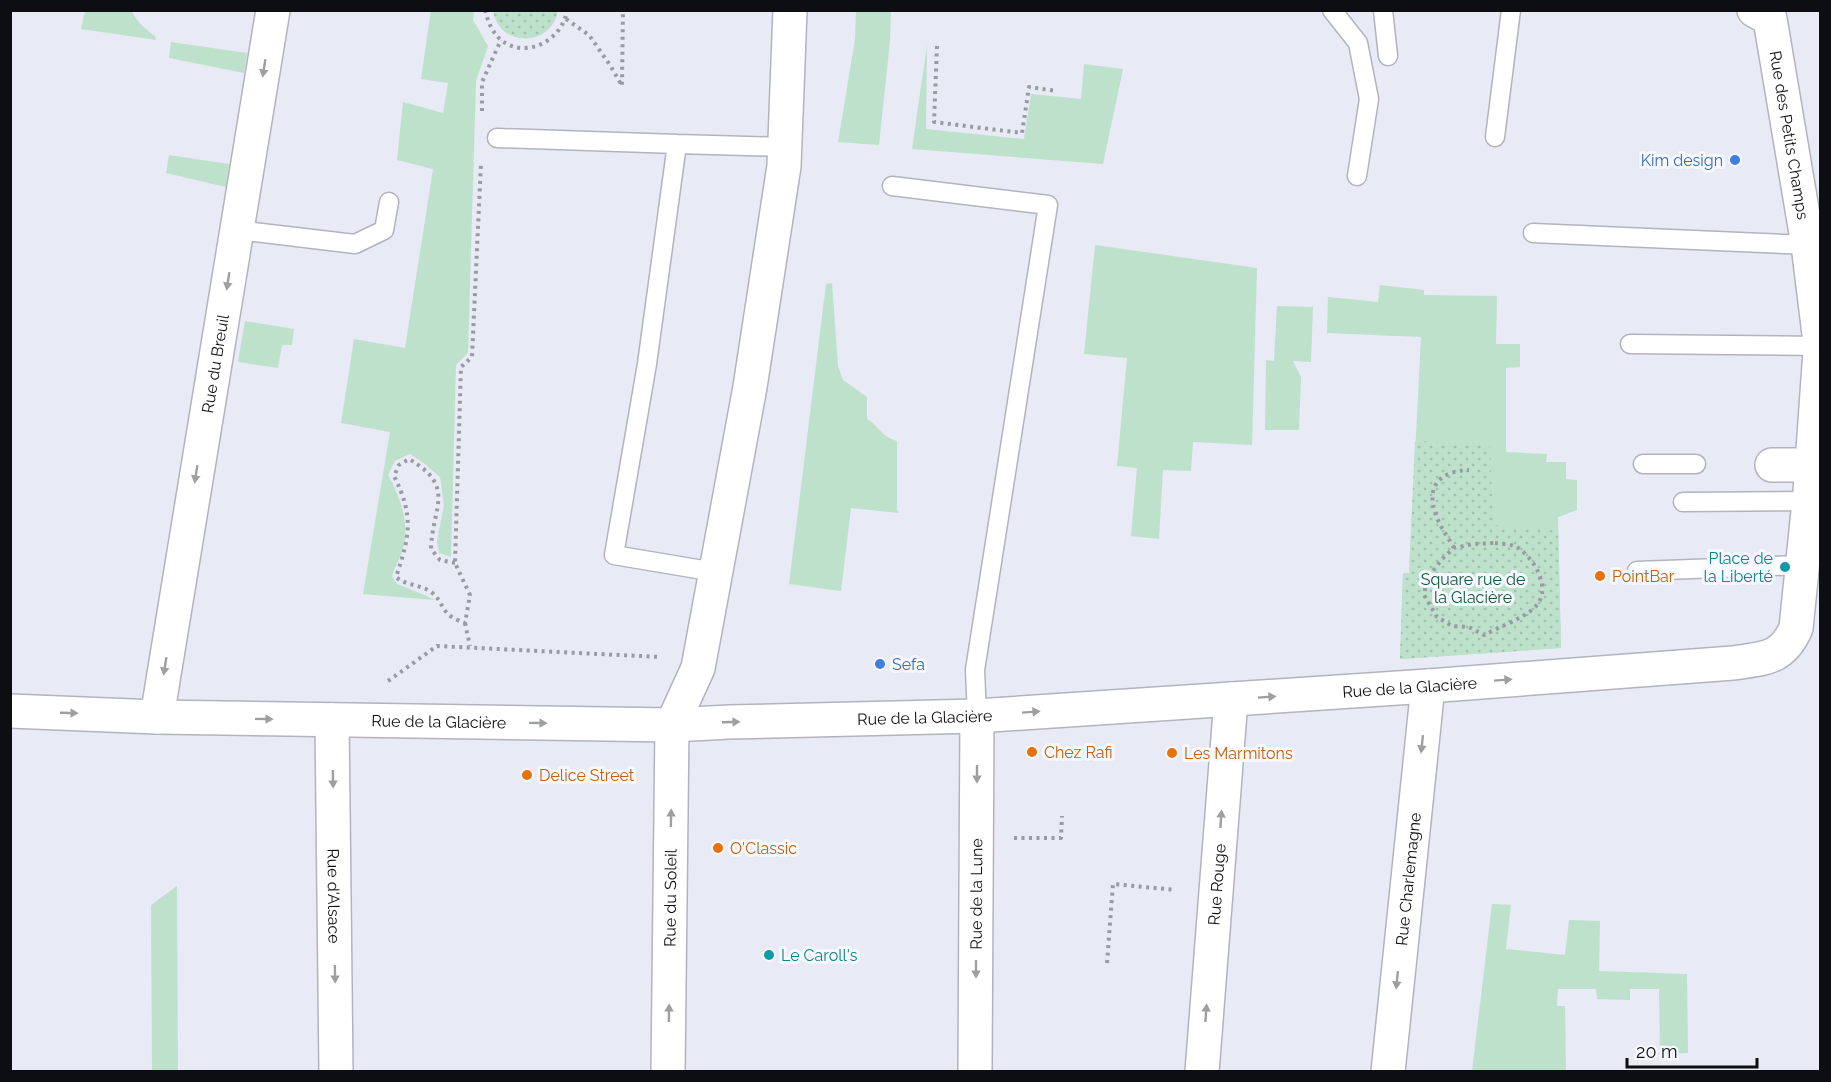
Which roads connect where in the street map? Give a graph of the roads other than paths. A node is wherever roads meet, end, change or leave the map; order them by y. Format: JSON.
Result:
{"nodes":[{"id":1,"x":273,"y":10,"type":"edge"},
{"id":2,"x":790,"y":10,"type":"edge"},
{"id":3,"x":1332,"y":10,"type":"edge"},
{"id":4,"x":1383,"y":10,"type":"edge"},
{"id":5,"x":1511,"y":10,"type":"edge"},
{"id":6,"x":1754,"y":10,"type":"edge"},
{"id":7,"x":1388,"y":56,"type":"dead end"},
{"id":8,"x":1495,"y":137,"type":"dead end"},
{"id":9,"x":497,"y":138,"type":"dead end"},
{"id":10,"x":677,"y":144,"type":"junction"},
{"id":11,"x":785,"y":147,"type":"junction"},
{"id":12,"x":1357,"y":176,"type":"dead end"},
{"id":13,"x":892,"y":186,"type":"dead end"},
{"id":14,"x":389,"y":202,"type":"dead end"},
{"id":15,"x":237,"y":230,"type":"junction"},
{"id":16,"x":1533,"y":233,"type":"dead end"},
{"id":17,"x":1808,"y":245,"type":"junction"},
{"id":18,"x":1821,"y":344,"type":"edge"},
{"id":19,"x":1630,"y":345,"type":"dead end"},
{"id":20,"x":1821,"y":351,"type":"edge"},
{"id":21,"x":1643,"y":464,"type":"dead end"},
{"id":22,"x":1696,"y":464,"type":"dead end"},
{"id":23,"x":1773,"y":465,"type":"dead end"},
{"id":24,"x":1813,"y":487,"type":"edge"},
{"id":25,"x":1683,"y":502,"type":"dead end"},
{"id":26,"x":1802,"y":565,"type":"junction"},
{"id":27,"x":1637,"y":571,"type":"dead end"},
{"id":28,"x":715,"y":572,"type":"junction"},
{"id":29,"x":1808,"y":627,"type":"edge"},
{"id":30,"x":1428,"y":686,"type":"junction"},
{"id":31,"x":1231,"y":699,"type":"junction"},
{"id":32,"x":10,"y":711,"type":"edge"},
{"id":33,"x":977,"y":716,"type":"junction"},
{"id":34,"x":157,"y":717,"type":"junction"},
{"id":35,"x":332,"y":720,"type":"junction"},
{"id":36,"x":672,"y":725,"type":"junction"},
{"id":37,"x":336,"y":1071,"type":"edge"},
{"id":38,"x":668,"y":1071,"type":"edge"},
{"id":39,"x":975,"y":1071,"type":"edge"},
{"id":40,"x":1202,"y":1071,"type":"edge"},
{"id":41,"x":1388,"y":1071,"type":"edge"}],
"edges":[{"from":1,"to":15,"type":"street","name":"Rue du Breuil","one_way":true},
{"from":2,"to":11,"type":"street"},
{"from":3,"to":12,"type":"lane"},
{"from":4,"to":7,"type":"lane"},
{"from":5,"to":8,"type":"lane"},
{"from":6,"to":17,"type":"street","name":"Rue des Petits Champs"},
{"from":9,"to":10,"type":"lane"},
{"from":10,"to":11,"type":"lane"},
{"from":10,"to":28,"type":"lane"},
{"from":11,"to":28,"type":"street"},
{"from":13,"to":33,"type":"lane"},
{"from":14,"to":15,"type":"lane"},
{"from":15,"to":34,"type":"street","name":"Rue du Breuil","one_way":true},
{"from":16,"to":17,"type":"lane"},
{"from":17,"to":18,"type":"street","name":"Rue des Petits Champs"},
{"from":18,"to":19,"type":"lane"},
{"from":20,"to":24,"type":"street"},
{"from":21,"to":22,"type":"lane"},
{"from":23,"to":24,"type":"street"},
{"from":24,"to":25,"type":"lane"},
{"from":24,"to":26,"type":"street"},
{"from":26,"to":27,"type":"lane"},
{"from":26,"to":29,"type":"street"},
{"from":28,"to":36,"type":"street"},
{"from":30,"to":29,"type":"street","name":"Rue de la Glacière","one_way":true},
{"from":31,"to":30,"type":"street","name":"Rue de la Glacière","one_way":true},
{"from":30,"to":41,"type":"street","name":"Rue Charlemagne","one_way":true},
{"from":33,"to":31,"type":"street","name":"Rue de la Glacière","one_way":true},
{"from":40,"to":31,"type":"street","name":"Rue Rouge","one_way":true},
{"from":32,"to":34,"type":"street","name":"Rue de la Glacière","one_way":true},
{"from":36,"to":33,"type":"street","name":"Rue de la Glacière","one_way":true},
{"from":33,"to":39,"type":"street","name":"Rue de la Lune","one_way":true},
{"from":34,"to":35,"type":"street","name":"Rue de la Glacière","one_way":true},
{"from":35,"to":36,"type":"street","name":"Rue de la Glacière","one_way":true},
{"from":35,"to":37,"type":"street","name":"Rue d'Alsace","one_way":true},
{"from":38,"to":36,"type":"street","name":"Rue du Soleil","one_way":true}]}
